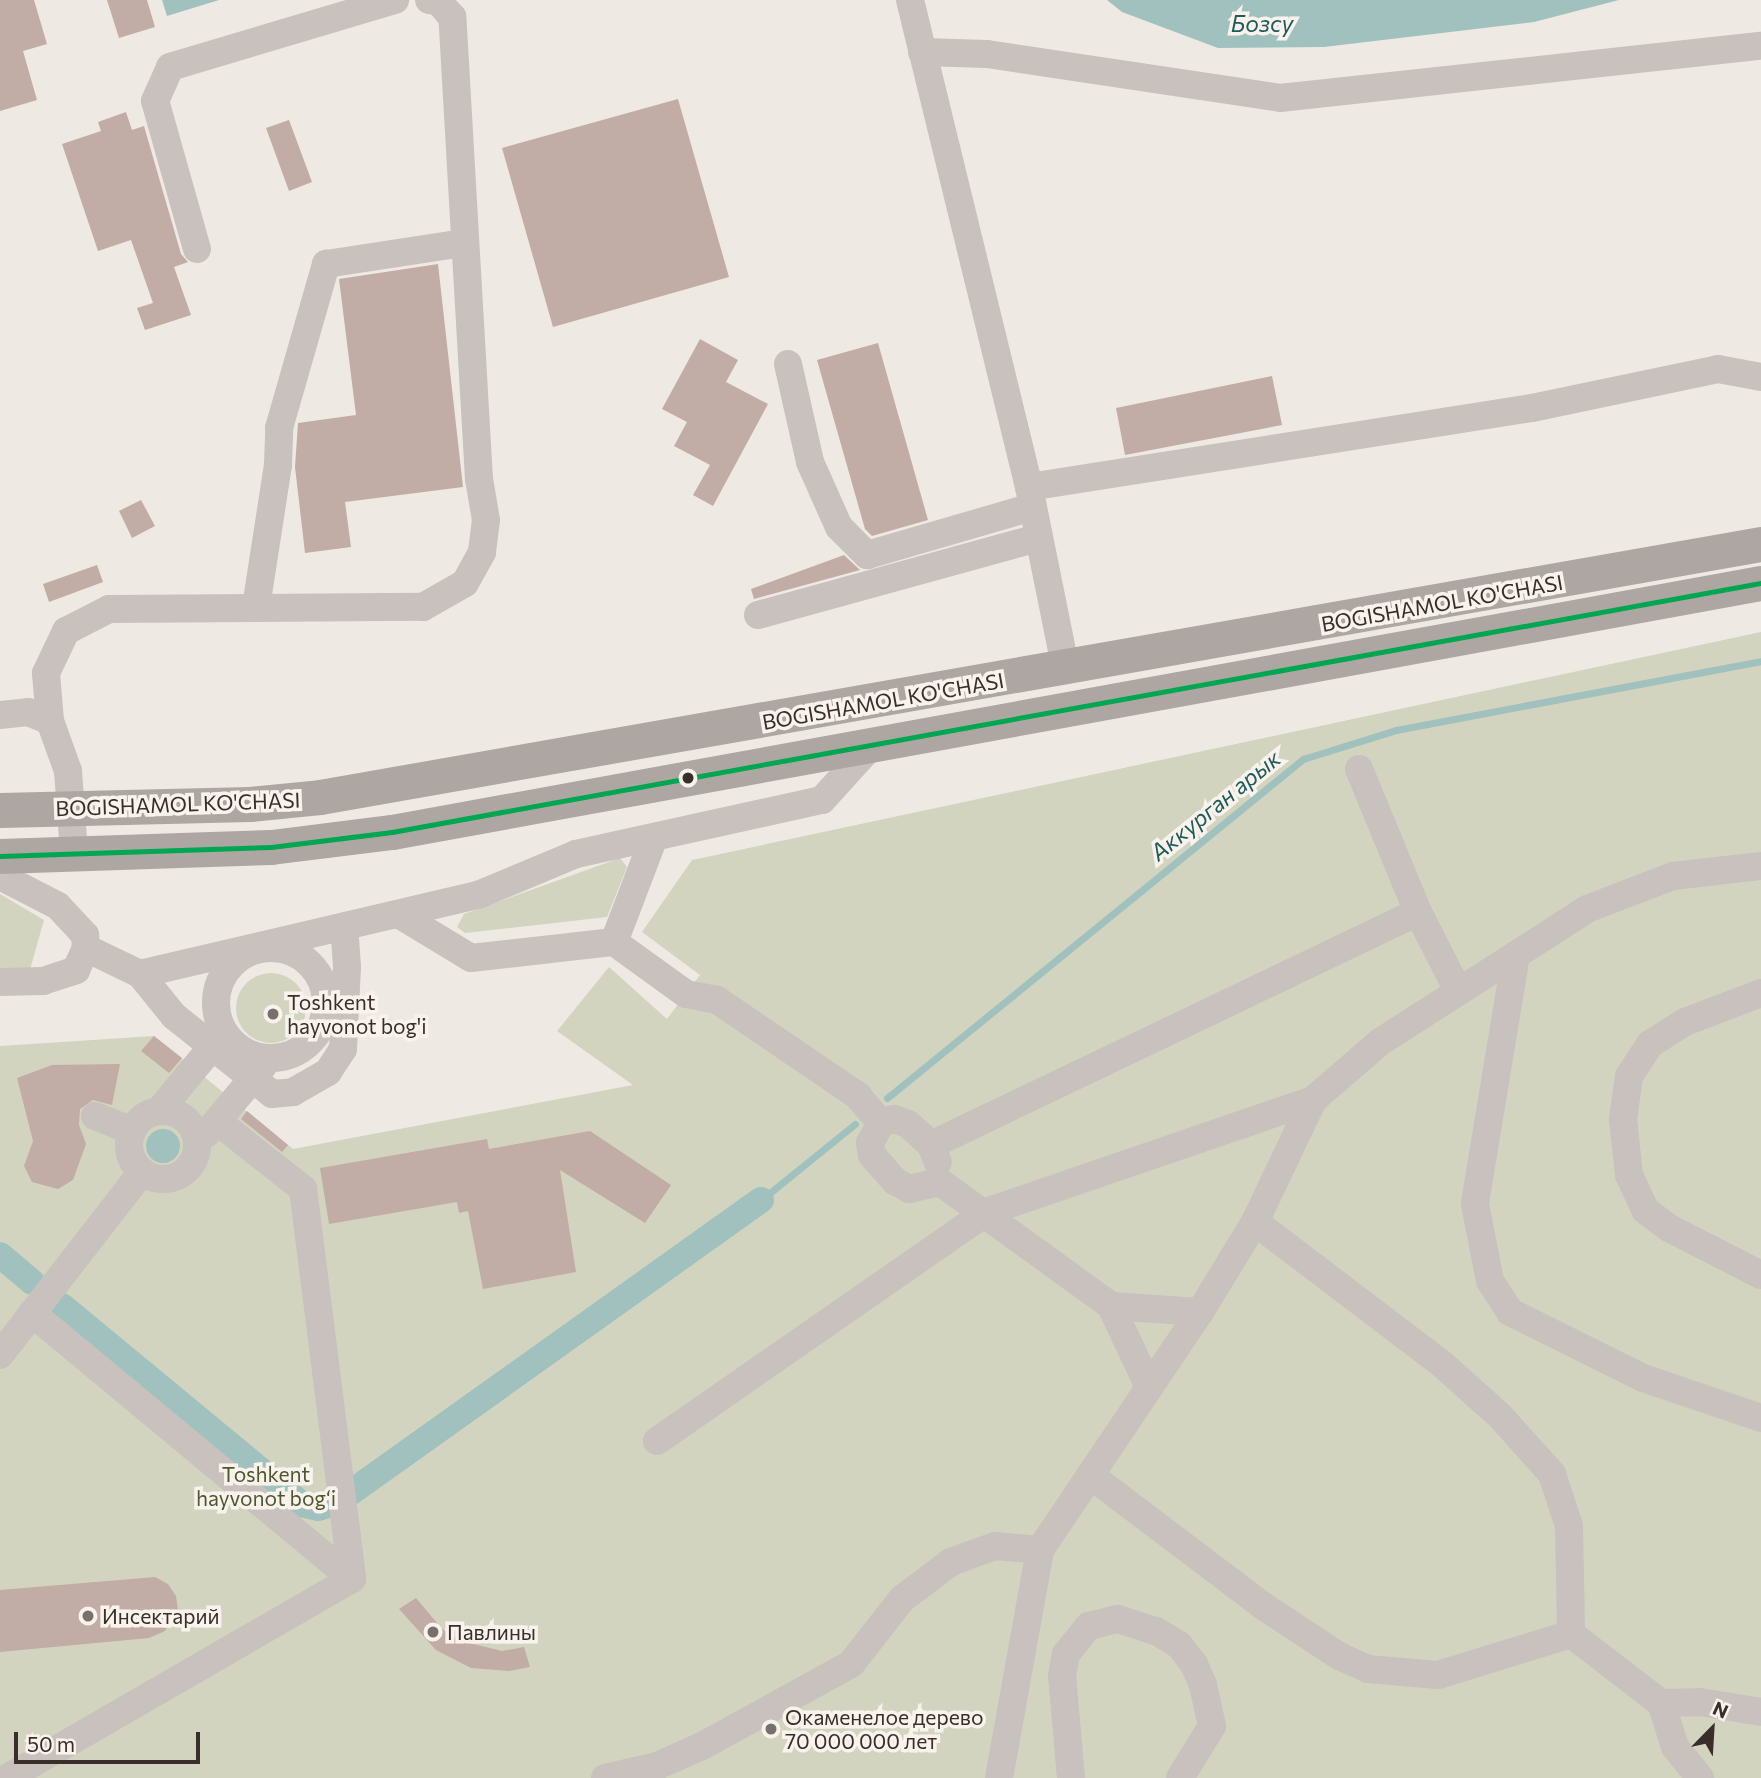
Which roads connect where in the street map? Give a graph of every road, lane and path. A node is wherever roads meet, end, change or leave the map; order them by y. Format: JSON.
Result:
{"nodes":[{"id":1,"x":395,"y":0,"type":"edge"},
{"id":2,"x":429,"y":0,"type":"edge"},
{"id":3,"x":910,"y":0,"type":"edge"},
{"id":4,"x":1761,"y":46,"type":"edge"},
{"id":5,"x":922,"y":52,"type":"junction"},
{"id":6,"x":463,"y":243,"type":"junction"},
{"id":7,"x":197,"y":249,"type":"dead end"},
{"id":8,"x":788,"y":364,"type":"dead end"},
{"id":9,"x":1761,"y":377,"type":"edge"},
{"id":10,"x":1031,"y":497,"type":"junction"},
{"id":11,"x":1038,"y":538,"type":"junction"},
{"id":12,"x":1761,"y":544,"type":"edge"},
{"id":13,"x":1761,"y":583,"type":"edge"},
{"id":14,"x":1500,"y":593,"type":"junction"},
{"id":15,"x":256,"y":607,"type":"junction"},
{"id":16,"x":758,"y":615,"type":"dead end"},
{"id":17,"x":1507,"y":630,"type":"junction"},
{"id":18,"x":1066,"y":670,"type":"junction"},
{"id":19,"x":0,"y":715,"type":"edge"},
{"id":20,"x":50,"y":721,"type":"junction"},
{"id":21,"x":872,"y":745,"type":"junction"},
{"id":22,"x":1359,"y":769,"type":"dead end"},
{"id":23,"x":73,"y":809,"type":"junction"},
{"id":24,"x":0,"y":810,"type":"edge"},
{"id":25,"x":654,"y":837,"type":"junction"},
{"id":26,"x":74,"y":853,"type":"junction"},
{"id":27,"x":0,"y":856,"type":"edge"},
{"id":28,"x":1761,"y":866,"type":"edge"},
{"id":29,"x":0,"y":876,"type":"edge"},
{"id":30,"x":1418,"y":912,"type":"junction"},
{"id":31,"x":400,"y":915,"type":"junction"},
{"id":32,"x":344,"y":928,"type":"junction"},
{"id":33,"x":614,"y":942,"type":"junction"},
{"id":34,"x":86,"y":948,"type":"junction"},
{"id":35,"x":259,"y":949,"type":"junction"},
{"id":36,"x":1516,"y":955,"type":"junction"},
{"id":37,"x":139,"y":974,"type":"junction"},
{"id":38,"x":0,"y":982,"type":"edge"},
{"id":39,"x":1457,"y":989,"type":"junction"},
{"id":40,"x":1761,"y":993,"type":"edge"},
{"id":41,"x":225,"y":1047,"type":"junction"},
{"id":42,"x":261,"y":1069,"type":"junction"},
{"id":43,"x":1313,"y":1100,"type":"junction"},
{"id":44,"x":159,"y":1111,"type":"junction"},
{"id":45,"x":95,"y":1116,"type":"dead end"},
{"id":46,"x":217,"y":1121,"type":"junction"},
{"id":47,"x":881,"y":1123,"type":"junction"},
{"id":48,"x":132,"y":1131,"type":"junction"},
{"id":49,"x":197,"y":1145,"type":"junction"},
{"id":50,"x":931,"y":1145,"type":"junction"},
{"id":51,"x":142,"y":1172,"type":"junction"},
{"id":52,"x":940,"y":1182,"type":"junction"},
{"id":53,"x":986,"y":1212,"type":"junction"},
{"id":54,"x":1255,"y":1222,"type":"junction"},
{"id":55,"x":1761,"y":1275,"type":"edge"},
{"id":56,"x":1111,"y":1306,"type":"junction"},
{"id":57,"x":1200,"y":1312,"type":"junction"},
{"id":58,"x":32,"y":1313,"type":"junction"},
{"id":59,"x":0,"y":1355,"type":"edge"},
{"id":60,"x":1149,"y":1387,"type":"junction"},
{"id":61,"x":1761,"y":1418,"type":"edge"},
{"id":62,"x":657,"y":1441,"type":"dead end"},
{"id":63,"x":1090,"y":1475,"type":"junction"},
{"id":64,"x":1040,"y":1550,"type":"junction"},
{"id":65,"x":352,"y":1579,"type":"junction"},
{"id":66,"x":1571,"y":1634,"type":"junction"},
{"id":67,"x":1661,"y":1703,"type":"junction"},
{"id":68,"x":1761,"y":1712,"type":"edge"},
{"id":69,"x":7,"y":1778,"type":"edge"},
{"id":70,"x":605,"y":1778,"type":"edge"},
{"id":71,"x":999,"y":1778,"type":"edge"},
{"id":72,"x":1071,"y":1778,"type":"edge"},
{"id":73,"x":1180,"y":1778,"type":"edge"},
{"id":74,"x":1700,"y":1778,"type":"edge"}],
"edges":[{"from":1,"to":7,"type":"street"},
{"from":2,"to":6,"type":"street"},
{"from":3,"to":5,"type":"street"},
{"from":4,"to":5,"type":"street"},
{"from":5,"to":10,"type":"street"},
{"from":6,"to":15,"type":"street"},
{"from":6,"to":15,"type":"street"},
{"from":8,"to":10,"type":"street"},
{"from":9,"to":10,"type":"street"},
{"from":10,"to":11,"type":"street"},
{"from":11,"to":16,"type":"street"},
{"from":11,"to":18,"type":"street"},
{"from":12,"to":14,"type":"main road","name":"BOGISHAMOL KO'CHASI"},
{"from":13,"to":17,"type":"main road","name":"BOGISHAMOL KO'CHASI"},
{"from":14,"to":17,"type":"main road"},
{"from":14,"to":18,"type":"main road","name":"BOGISHAMOL KO'CHASI"},
{"from":15,"to":20,"type":"street"},
{"from":17,"to":21,"type":"main road","name":"BOGISHAMOL KO'CHASI"},
{"from":18,"to":23,"type":"main road","name":"BOGISHAMOL KO'CHASI"},
{"from":19,"to":20,"type":"street"},
{"from":20,"to":23,"type":"street"},
{"from":21,"to":25,"type":"street"},
{"from":21,"to":26,"type":"main road","name":"BOGISHAMOL KO'CHASI"},
{"from":22,"to":30,"type":"street"},
{"from":23,"to":24,"type":"main road","name":"BOGISHAMOL KO'CHASI"},
{"from":23,"to":26,"type":"street"},
{"from":25,"to":31,"type":"street"},
{"from":25,"to":33,"type":"street"},
{"from":26,"to":27,"type":"main road","name":"BOGISHAMOL KO'CHASI"},
{"from":28,"to":36,"type":"street"},
{"from":29,"to":34,"type":"street"},
{"from":30,"to":39,"type":"street"},
{"from":30,"to":50,"type":"street"},
{"from":31,"to":32,"type":"street"},
{"from":31,"to":33,"type":"street"},
{"from":32,"to":35,"type":"street"},
{"from":32,"to":42,"type":"street"},
{"from":33,"to":47,"type":"street"},
{"from":34,"to":37,"type":"street"},
{"from":34,"to":38,"type":"street"},
{"from":35,"to":37,"type":"street"},
{"from":35,"to":41,"type":"street"},
{"from":35,"to":42,"type":"street"},
{"from":36,"to":39,"type":"street"},
{"from":36,"to":61,"type":"street"},
{"from":37,"to":41,"type":"street"},
{"from":39,"to":43,"type":"street"},
{"from":40,"to":55,"type":"street"},
{"from":41,"to":42,"type":"street"},
{"from":41,"to":44,"type":"street"},
{"from":42,"to":46,"type":"street"},
{"from":43,"to":53,"type":"street"},
{"from":43,"to":54,"type":"street"},
{"from":44,"to":48,"type":"street"},
{"from":44,"to":49,"type":"street"},
{"from":45,"to":48,"type":"street"},
{"from":46,"to":49,"type":"street"},
{"from":46,"to":65,"type":"street"},
{"from":47,"to":50,"type":"street"},
{"from":47,"to":52,"type":"street"},
{"from":48,"to":51,"type":"street"},
{"from":49,"to":51,"type":"street"},
{"from":50,"to":52,"type":"street"},
{"from":51,"to":58,"type":"street"},
{"from":52,"to":53,"type":"street"},
{"from":53,"to":56,"type":"street"},
{"from":53,"to":62,"type":"street"},
{"from":54,"to":57,"type":"street"},
{"from":54,"to":66,"type":"street"},
{"from":56,"to":57,"type":"street"},
{"from":56,"to":60,"type":"street"},
{"from":57,"to":60,"type":"street"},
{"from":58,"to":59,"type":"street"},
{"from":58,"to":65,"type":"street"},
{"from":60,"to":63,"type":"street"},
{"from":63,"to":64,"type":"street"},
{"from":63,"to":66,"type":"street"},
{"from":64,"to":70,"type":"street"},
{"from":64,"to":71,"type":"street"},
{"from":65,"to":69,"type":"street"},
{"from":66,"to":67,"type":"street"},
{"from":67,"to":68,"type":"street"},
{"from":67,"to":74,"type":"street"},
{"from":72,"to":73,"type":"street"}]}
